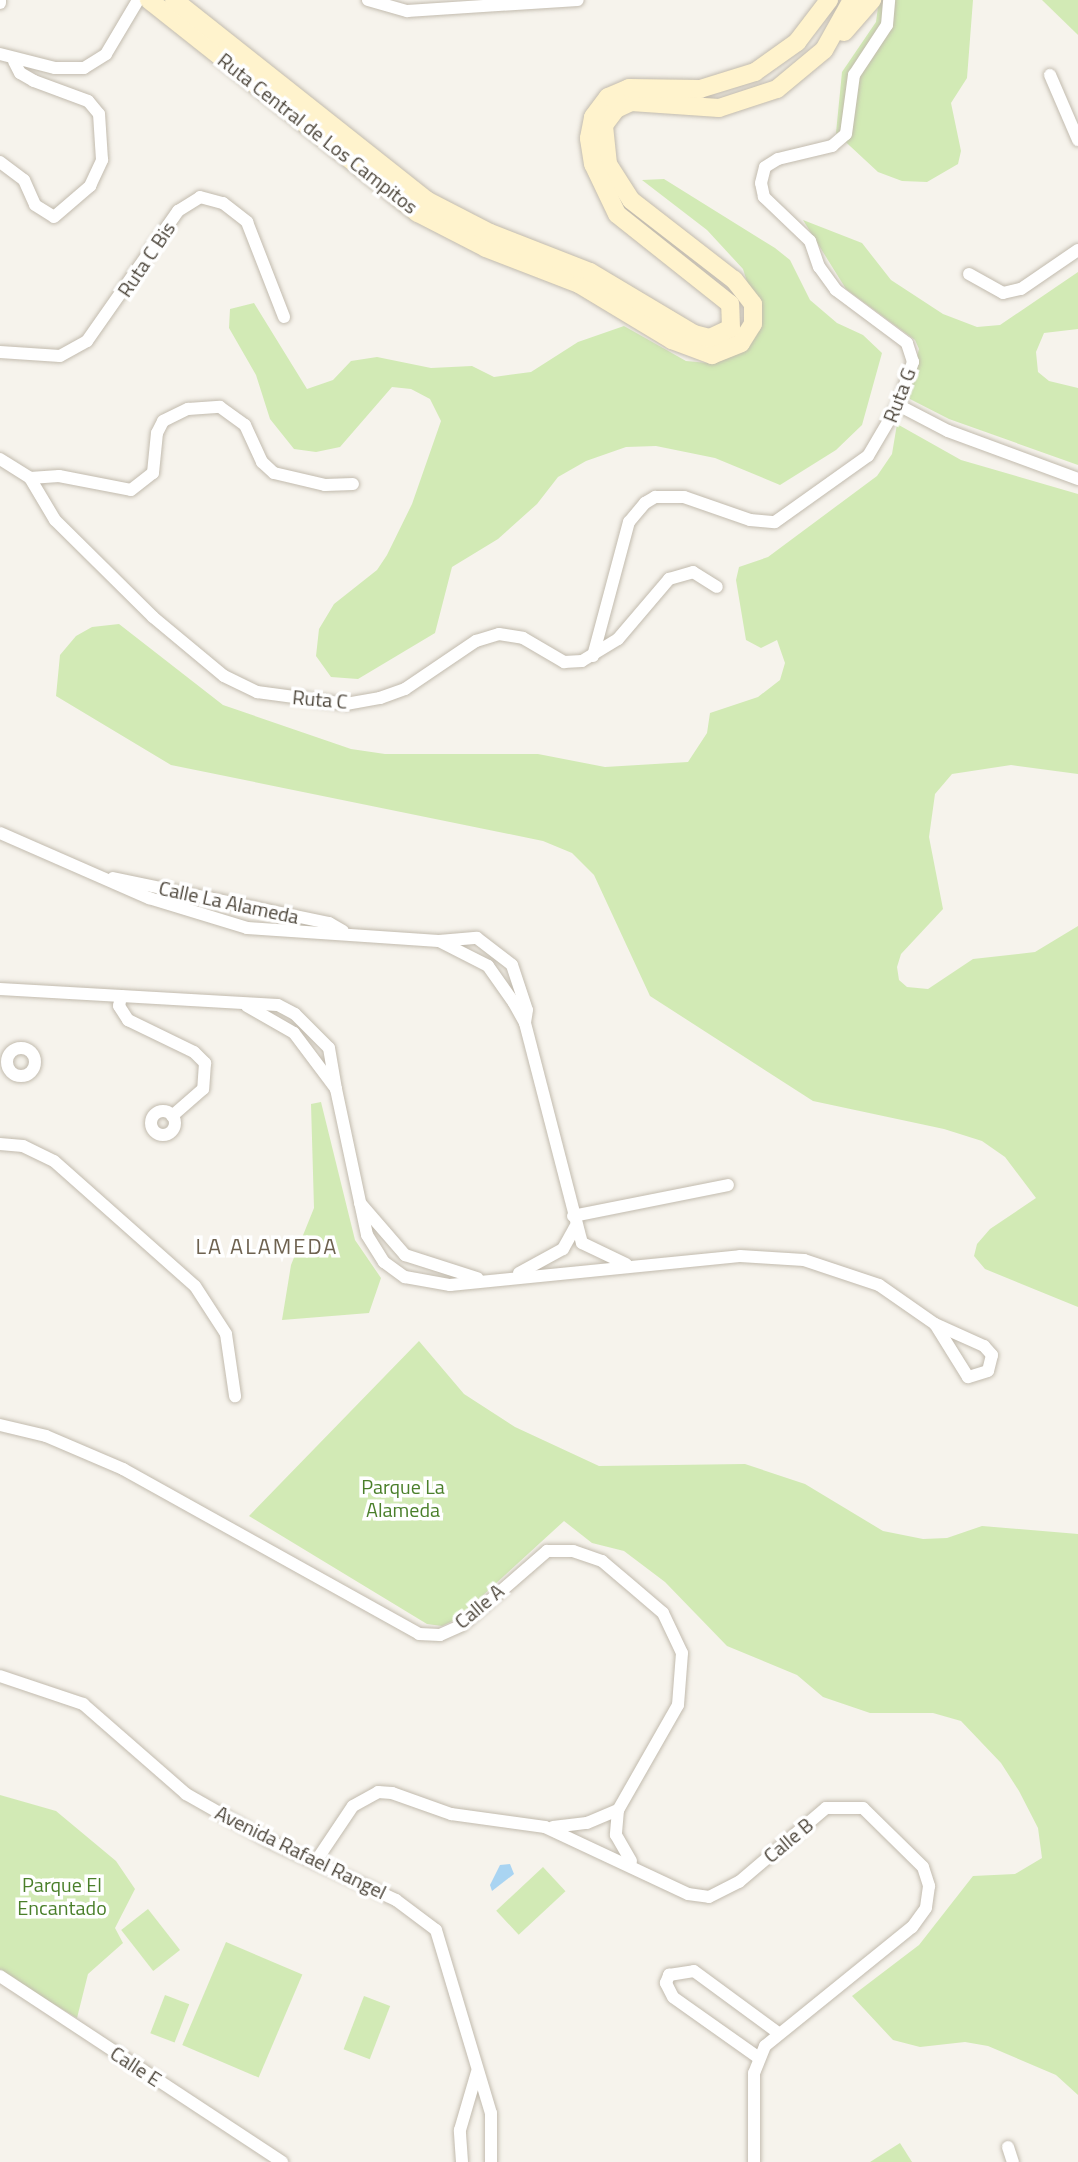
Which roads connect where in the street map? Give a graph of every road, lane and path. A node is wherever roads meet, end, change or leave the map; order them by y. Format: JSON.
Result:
{"nodes":[{"id":1,"x":138,"y":0,"type":"edge"},
{"id":2,"x":149,"y":0,"type":"edge"},
{"id":3,"x":174,"y":0,"type":"edge"},
{"id":4,"x":368,"y":0,"type":"edge"},
{"id":5,"x":578,"y":0,"type":"edge"},
{"id":6,"x":829,"y":0,"type":"edge"},
{"id":7,"x":852,"y":0,"type":"edge"},
{"id":8,"x":872,"y":0,"type":"edge"},
{"id":9,"x":889,"y":0,"type":"edge"},
{"id":10,"x":824,"y":50,"type":"junction"},
{"id":11,"x":0,"y":54,"type":"edge"},
{"id":12,"x":14,"y":61,"type":"junction"},
{"id":13,"x":1050,"y":75,"type":"dead end"},
{"id":14,"x":1078,"y":140,"type":"edge"},
{"id":15,"x":0,"y":162,"type":"edge"},
{"id":16,"x":1078,"y":250,"type":"edge"},
{"id":17,"x":969,"y":274,"type":"dead end"},
{"id":18,"x":284,"y":317,"type":"dead end"},
{"id":19,"x":0,"y":352,"type":"edge"},
{"id":20,"x":898,"y":405,"type":"junction"},
{"id":21,"x":0,"y":459,"type":"edge"},
{"id":22,"x":30,"y":478,"type":"junction"},
{"id":23,"x":1078,"y":479,"type":"edge"},
{"id":24,"x":353,"y":484,"type":"dead end"},
{"id":25,"x":717,"y":587,"type":"dead end"},
{"id":26,"x":593,"y":656,"type":"junction"},
{"id":27,"x":0,"y":833,"type":"edge"},
{"id":28,"x":110,"y":878,"type":"junction"},
{"id":29,"x":225,"y":905,"type":"junction"},
{"id":30,"x":222,"y":921,"type":"junction"},
{"id":31,"x":346,"y":933,"type":"junction"},
{"id":32,"x":439,"y":941,"type":"junction"},
{"id":33,"x":501,"y":954,"type":"junction"},
{"id":34,"x":488,"y":966,"type":"junction"},
{"id":35,"x":0,"y":989,"type":"edge"},
{"id":36,"x":121,"y":996,"type":"junction"},
{"id":37,"x":247,"y":1006,"type":"junction"},
{"id":38,"x":525,"y":1023,"type":"junction"},
{"id":39,"x":308,"y":1026,"type":"junction"},
{"id":40,"x":294,"y":1033,"type":"junction"},
{"id":41,"x":336,"y":1089,"type":"junction"},
{"id":42,"x":172,"y":1116,"type":"dead end"},
{"id":43,"x":0,"y":1144,"type":"edge"},
{"id":44,"x":728,"y":1185,"type":"dead end"},
{"id":45,"x":360,"y":1203,"type":"junction"},
{"id":46,"x":574,"y":1221,"type":"junction"},
{"id":47,"x":405,"y":1255,"type":"junction"},
{"id":48,"x":633,"y":1266,"type":"junction"},
{"id":49,"x":395,"y":1271,"type":"junction"},
{"id":50,"x":481,"y":1279,"type":"junction"},
{"id":51,"x":502,"y":1279,"type":"junction"},
{"id":52,"x":935,"y":1324,"type":"junction"},
{"id":53,"x":235,"y":1396,"type":"dead end"},
{"id":54,"x":0,"y":1425,"type":"edge"},
{"id":55,"x":0,"y":1676,"type":"edge"},
{"id":56,"x":618,"y":1810,"type":"junction"},
{"id":57,"x":545,"y":1827,"type":"junction"},
{"id":58,"x":316,"y":1861,"type":"junction"},
{"id":59,"x":641,"y":1869,"type":"junction"},
{"id":60,"x":0,"y":1976,"type":"edge"},
{"id":61,"x":777,"y":2032,"type":"junction"},
{"id":62,"x":759,"y":2058,"type":"junction"},
{"id":63,"x":477,"y":2072,"type":"junction"},
{"id":64,"x":463,"y":2113,"type":"junction"},
{"id":65,"x":491,"y":2113,"type":"junction"},
{"id":66,"x":1008,"y":2147,"type":"dead end"},
{"id":67,"x":278,"y":2159,"type":"edge"},
{"id":68,"x":462,"y":2162,"type":"edge"},
{"id":69,"x":491,"y":2162,"type":"edge"},
{"id":70,"x":754,"y":2162,"type":"edge"},
{"id":71,"x":1013,"y":2162,"type":"edge"}],
"edges":[{"from":1,"to":12,"type":"street"},
{"from":2,"to":10,"type":"main road","name":"Ruta Central de Los Campitos"},
{"from":3,"to":6,"type":"main road","name":"Ruta Central de Los Campitos"},
{"from":4,"to":5,"type":"street"},
{"from":7,"to":10,"type":"main road","name":"Ruta Central de Los Campitos"},
{"from":8,"to":10,"type":"main road"},
{"from":9,"to":20,"type":"street","name":"Ruta G"},
{"from":11,"to":12,"type":"street"},
{"from":12,"to":15,"type":"street"},
{"from":13,"to":14,"type":"street"},
{"from":16,"to":17,"type":"street"},
{"from":18,"to":19,"type":"street","name":"Ruta C Bis"},
{"from":20,"to":23,"type":"street"},
{"from":20,"to":26,"type":"street","name":"Ruta G"},
{"from":21,"to":22,"type":"street","name":"Ruta C"},
{"from":22,"to":24,"type":"street"},
{"from":22,"to":26,"type":"street","name":"Ruta C"},
{"from":25,"to":26,"type":"street"},
{"from":27,"to":28,"type":"street","name":"Calle La Alameda"},
{"from":28,"to":29,"type":"street","name":"Calle La Alameda"},
{"from":28,"to":30,"type":"street","name":"Calle La Alameda"},
{"from":29,"to":30,"type":"street"},
{"from":29,"to":31,"type":"street","name":"Calle La Alameda"},
{"from":30,"to":31,"type":"street","name":"Calle La Alameda"},
{"from":31,"to":32,"type":"street","name":"Calle La Alameda"},
{"from":32,"to":33,"type":"street","name":"Calle La Alameda"},
{"from":32,"to":34,"type":"street","name":"Calle La Alameda"},
{"from":33,"to":34,"type":"street"},
{"from":33,"to":38,"type":"street","name":"Calle La Alameda"},
{"from":34,"to":38,"type":"street","name":"Calle La Alameda"},
{"from":35,"to":36,"type":"street"},
{"from":36,"to":37,"type":"street"},
{"from":36,"to":42,"type":"street"},
{"from":37,"to":39,"type":"street"},
{"from":37,"to":40,"type":"street"},
{"from":38,"to":46,"type":"street","name":"Calle La Alameda"},
{"from":39,"to":40,"type":"street"},
{"from":39,"to":41,"type":"street"},
{"from":40,"to":41,"type":"street"},
{"from":41,"to":45,"type":"street"},
{"from":43,"to":53,"type":"street"},
{"from":44,"to":46,"type":"street"},
{"from":45,"to":47,"type":"street"},
{"from":45,"to":49,"type":"street"},
{"from":46,"to":48,"type":"street","name":"Calle La Alameda"},
{"from":46,"to":51,"type":"street"},
{"from":47,"to":49,"type":"street"},
{"from":47,"to":50,"type":"street"},
{"from":48,"to":51,"type":"street"},
{"from":48,"to":52,"type":"street"},
{"from":49,"to":50,"type":"street"},
{"from":50,"to":51,"type":"street"},
{"from":52,"to":52,"type":"street"},
{"from":54,"to":56,"type":"street","name":"Calle A"},
{"from":55,"to":58,"type":"street","name":"Avenida Rafael Rangel"},
{"from":56,"to":57,"type":"street"},
{"from":56,"to":59,"type":"street"},
{"from":57,"to":58,"type":"street","name":"Calle B"},
{"from":57,"to":59,"type":"street","name":"Calle B"},
{"from":58,"to":63,"type":"street","name":"Avenida Rafael Rangel"},
{"from":59,"to":61,"type":"street","name":"Calle B"},
{"from":60,"to":67,"type":"street","name":"Calle E"},
{"from":61,"to":62,"type":"street","name":"Calle B"},
{"from":61,"to":62,"type":"street"},
{"from":62,"to":70,"type":"street"},
{"from":63,"to":64,"type":"street","name":"Avenida Rafael Rangel"},
{"from":63,"to":65,"type":"street","name":"Avenida Rafael Rangel"},
{"from":64,"to":65,"type":"street"},
{"from":64,"to":68,"type":"street","name":"Avenida Rafael Rangel"},
{"from":65,"to":69,"type":"street","name":"Avenida Rafael Rangel"},
{"from":66,"to":71,"type":"street"}]}
